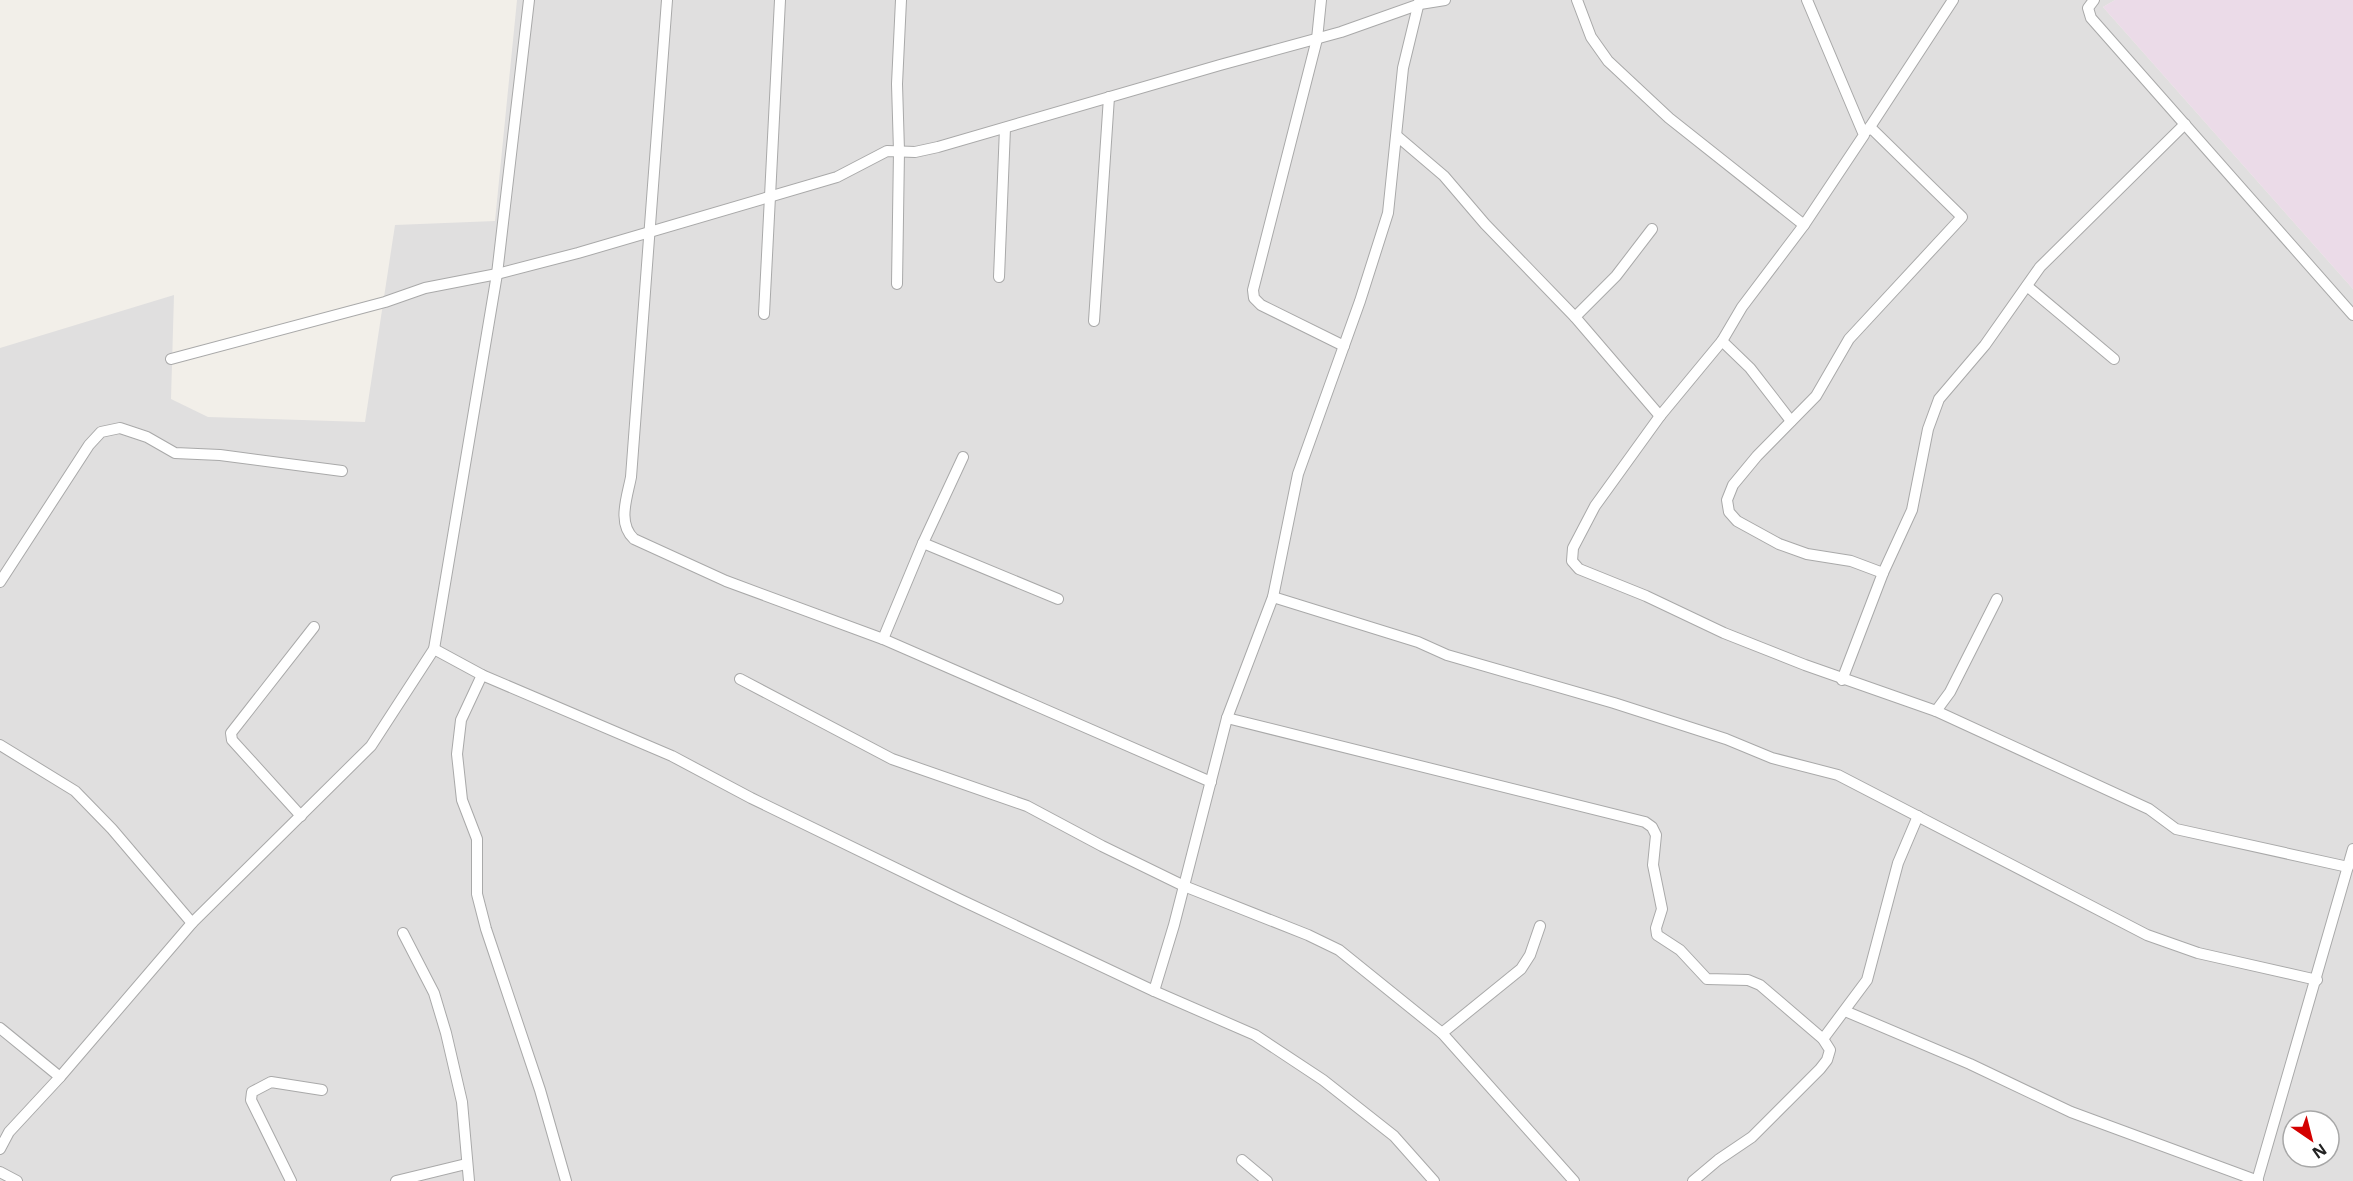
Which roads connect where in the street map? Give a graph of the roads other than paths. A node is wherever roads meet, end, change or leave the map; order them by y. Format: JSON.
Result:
{"nodes":[{"id":1,"x":529,"y":0,"type":"edge"},
{"id":2,"x":667,"y":0,"type":"edge"},
{"id":3,"x":780,"y":0,"type":"edge"},
{"id":4,"x":901,"y":0,"type":"edge"},
{"id":5,"x":1321,"y":0,"type":"edge"},
{"id":6,"x":1445,"y":0,"type":"edge"},
{"id":7,"x":1577,"y":0,"type":"edge"},
{"id":8,"x":1807,"y":0,"type":"edge"},
{"id":9,"x":1953,"y":0,"type":"edge"},
{"id":10,"x":2094,"y":0,"type":"edge"},
{"id":11,"x":1419,"y":2,"type":"edge"},
{"id":12,"x":1317,"y":39,"type":"junction"},
{"id":13,"x":1108,"y":97,"type":"junction"},
{"id":14,"x":2185,"y":124,"type":"junction"},
{"id":15,"x":1005,"y":128,"type":"junction"},
{"id":16,"x":1867,"y":131,"type":"junction"},
{"id":17,"x":1397,"y":136,"type":"junction"},
{"id":18,"x":899,"y":151,"type":"junction"},
{"id":19,"x":771,"y":196,"type":"junction"},
{"id":20,"x":1804,"y":225,"type":"junction"},
{"id":21,"x":1652,"y":229,"type":"dead end"},
{"id":22,"x":648,"y":232,"type":"junction"},
{"id":23,"x":497,"y":274,"type":"junction"},
{"id":24,"x":999,"y":277,"type":"dead end"},
{"id":25,"x":897,"y":284,"type":"dead end"},
{"id":26,"x":2027,"y":286,"type":"junction"},
{"id":27,"x":764,"y":314,"type":"dead end"},
{"id":28,"x":2353,"y":315,"type":"edge"},
{"id":29,"x":1575,"y":317,"type":"junction"},
{"id":30,"x":1094,"y":321,"type":"dead end"},
{"id":31,"x":1722,"y":341,"type":"junction"},
{"id":32,"x":1344,"y":346,"type":"junction"},
{"id":33,"x":171,"y":359,"type":"dead end"},
{"id":34,"x":2114,"y":359,"type":"dead end"},
{"id":35,"x":1660,"y":416,"type":"junction"},
{"id":36,"x":1791,"y":421,"type":"junction"},
{"id":37,"x":963,"y":457,"type":"dead end"},
{"id":38,"x":342,"y":471,"type":"dead end"},
{"id":39,"x":923,"y":543,"type":"junction"},
{"id":40,"x":1883,"y":573,"type":"junction"},
{"id":41,"x":0,"y":582,"type":"edge"},
{"id":42,"x":1274,"y":597,"type":"junction"},
{"id":43,"x":1058,"y":599,"type":"dead end"},
{"id":44,"x":1996,"y":599,"type":"dead end"},
{"id":45,"x":314,"y":627,"type":"dead end"},
{"id":46,"x":883,"y":639,"type":"junction"},
{"id":47,"x":434,"y":649,"type":"junction"},
{"id":48,"x":482,"y":675,"type":"junction"},
{"id":49,"x":740,"y":679,"type":"dead end"},
{"id":50,"x":1842,"y":680,"type":"junction"},
{"id":51,"x":1936,"y":711,"type":"junction"},
{"id":52,"x":1227,"y":718,"type":"junction"},
{"id":53,"x":0,"y":745,"type":"edge"},
{"id":54,"x":1211,"y":782,"type":"junction"},
{"id":55,"x":301,"y":816,"type":"junction"},
{"id":56,"x":1918,"y":816,"type":"junction"},
{"id":57,"x":2353,"y":849,"type":"edge"},
{"id":58,"x":2348,"y":867,"type":"junction"},
{"id":59,"x":1184,"y":886,"type":"junction"},
{"id":60,"x":192,"y":923,"type":"junction"},
{"id":61,"x":1540,"y":926,"type":"dead end"},
{"id":62,"x":403,"y":933,"type":"dead end"},
{"id":63,"x":2317,"y":980,"type":"junction"},
{"id":64,"x":1154,"y":992,"type":"junction"},
{"id":65,"x":1845,"y":1011,"type":"junction"},
{"id":66,"x":0,"y":1028,"type":"edge"},
{"id":67,"x":1442,"y":1033,"type":"junction"},
{"id":68,"x":1823,"y":1039,"type":"junction"},
{"id":69,"x":60,"y":1077,"type":"junction"},
{"id":70,"x":322,"y":1090,"type":"dead end"},
{"id":71,"x":0,"y":1149,"type":"edge"},
{"id":72,"x":1242,"y":1160,"type":"dead end"},
{"id":73,"x":466,"y":1164,"type":"junction"},
{"id":74,"x":0,"y":1172,"type":"edge"},
{"id":75,"x":17,"y":1181,"type":"edge"},
{"id":76,"x":291,"y":1181,"type":"edge"},
{"id":77,"x":396,"y":1181,"type":"edge"},
{"id":78,"x":469,"y":1181,"type":"edge"},
{"id":79,"x":566,"y":1181,"type":"edge"},
{"id":80,"x":1267,"y":1181,"type":"edge"},
{"id":81,"x":1434,"y":1181,"type":"edge"},
{"id":82,"x":1574,"y":1181,"type":"edge"},
{"id":83,"x":1694,"y":1181,"type":"edge"},
{"id":84,"x":2258,"y":1181,"type":"edge"}],
"edges":[{"from":1,"to":23,"type":"street"},
{"from":2,"to":22,"type":"street"},
{"from":3,"to":19,"type":"street"},
{"from":4,"to":18,"type":"street"},
{"from":5,"to":12,"type":"street"},
{"from":6,"to":11,"type":"street"},
{"from":7,"to":20,"type":"street"},
{"from":8,"to":16,"type":"street"},
{"from":9,"to":16,"type":"street"},
{"from":10,"to":14,"type":"street"},
{"from":11,"to":12,"type":"street"},
{"from":11,"to":17,"type":"street"},
{"from":12,"to":13,"type":"street"},
{"from":12,"to":32,"type":"street"},
{"from":13,"to":15,"type":"street"},
{"from":13,"to":30,"type":"street"},
{"from":14,"to":26,"type":"street"},
{"from":14,"to":28,"type":"street"},
{"from":15,"to":18,"type":"street"},
{"from":15,"to":24,"type":"street"},
{"from":16,"to":20,"type":"street"},
{"from":16,"to":36,"type":"street"},
{"from":17,"to":29,"type":"street"},
{"from":17,"to":32,"type":"street"},
{"from":18,"to":19,"type":"street"},
{"from":18,"to":25,"type":"street"},
{"from":19,"to":22,"type":"street"},
{"from":19,"to":27,"type":"street"},
{"from":20,"to":31,"type":"street"},
{"from":21,"to":29,"type":"street"},
{"from":22,"to":23,"type":"street"},
{"from":22,"to":46,"type":"street"},
{"from":23,"to":33,"type":"street"},
{"from":23,"to":47,"type":"street"},
{"from":26,"to":34,"type":"street"},
{"from":26,"to":40,"type":"street"},
{"from":29,"to":35,"type":"street"},
{"from":31,"to":35,"type":"street"},
{"from":31,"to":36,"type":"street"},
{"from":32,"to":42,"type":"street"},
{"from":35,"to":50,"type":"street"},
{"from":36,"to":40,"type":"street"},
{"from":37,"to":39,"type":"street"},
{"from":38,"to":41,"type":"street"},
{"from":39,"to":43,"type":"street"},
{"from":39,"to":46,"type":"street"},
{"from":40,"to":50,"type":"street"},
{"from":42,"to":52,"type":"street"},
{"from":42,"to":56,"type":"street"},
{"from":44,"to":51,"type":"street"},
{"from":45,"to":55,"type":"street"},
{"from":46,"to":54,"type":"street"},
{"from":47,"to":48,"type":"street"},
{"from":47,"to":55,"type":"street"},
{"from":48,"to":64,"type":"street"},
{"from":48,"to":79,"type":"street"},
{"from":49,"to":59,"type":"street"},
{"from":50,"to":51,"type":"street"},
{"from":51,"to":58,"type":"street"},
{"from":52,"to":54,"type":"street"},
{"from":52,"to":68,"type":"street"},
{"from":53,"to":60,"type":"street"},
{"from":54,"to":59,"type":"street"},
{"from":55,"to":60,"type":"street"},
{"from":56,"to":63,"type":"street"},
{"from":56,"to":65,"type":"street"},
{"from":57,"to":58,"type":"street"},
{"from":58,"to":63,"type":"street"},
{"from":59,"to":64,"type":"street"},
{"from":59,"to":67,"type":"street"},
{"from":60,"to":69,"type":"street"},
{"from":61,"to":67,"type":"street"},
{"from":62,"to":73,"type":"street"},
{"from":63,"to":84,"type":"street"},
{"from":64,"to":81,"type":"street"},
{"from":65,"to":68,"type":"street"},
{"from":65,"to":84,"type":"street"},
{"from":66,"to":69,"type":"street"},
{"from":67,"to":82,"type":"street"},
{"from":68,"to":83,"type":"street"},
{"from":69,"to":71,"type":"street"},
{"from":70,"to":76,"type":"street"},
{"from":72,"to":80,"type":"street"},
{"from":73,"to":77,"type":"street"},
{"from":73,"to":78,"type":"street"},
{"from":74,"to":75,"type":"street"}]}
